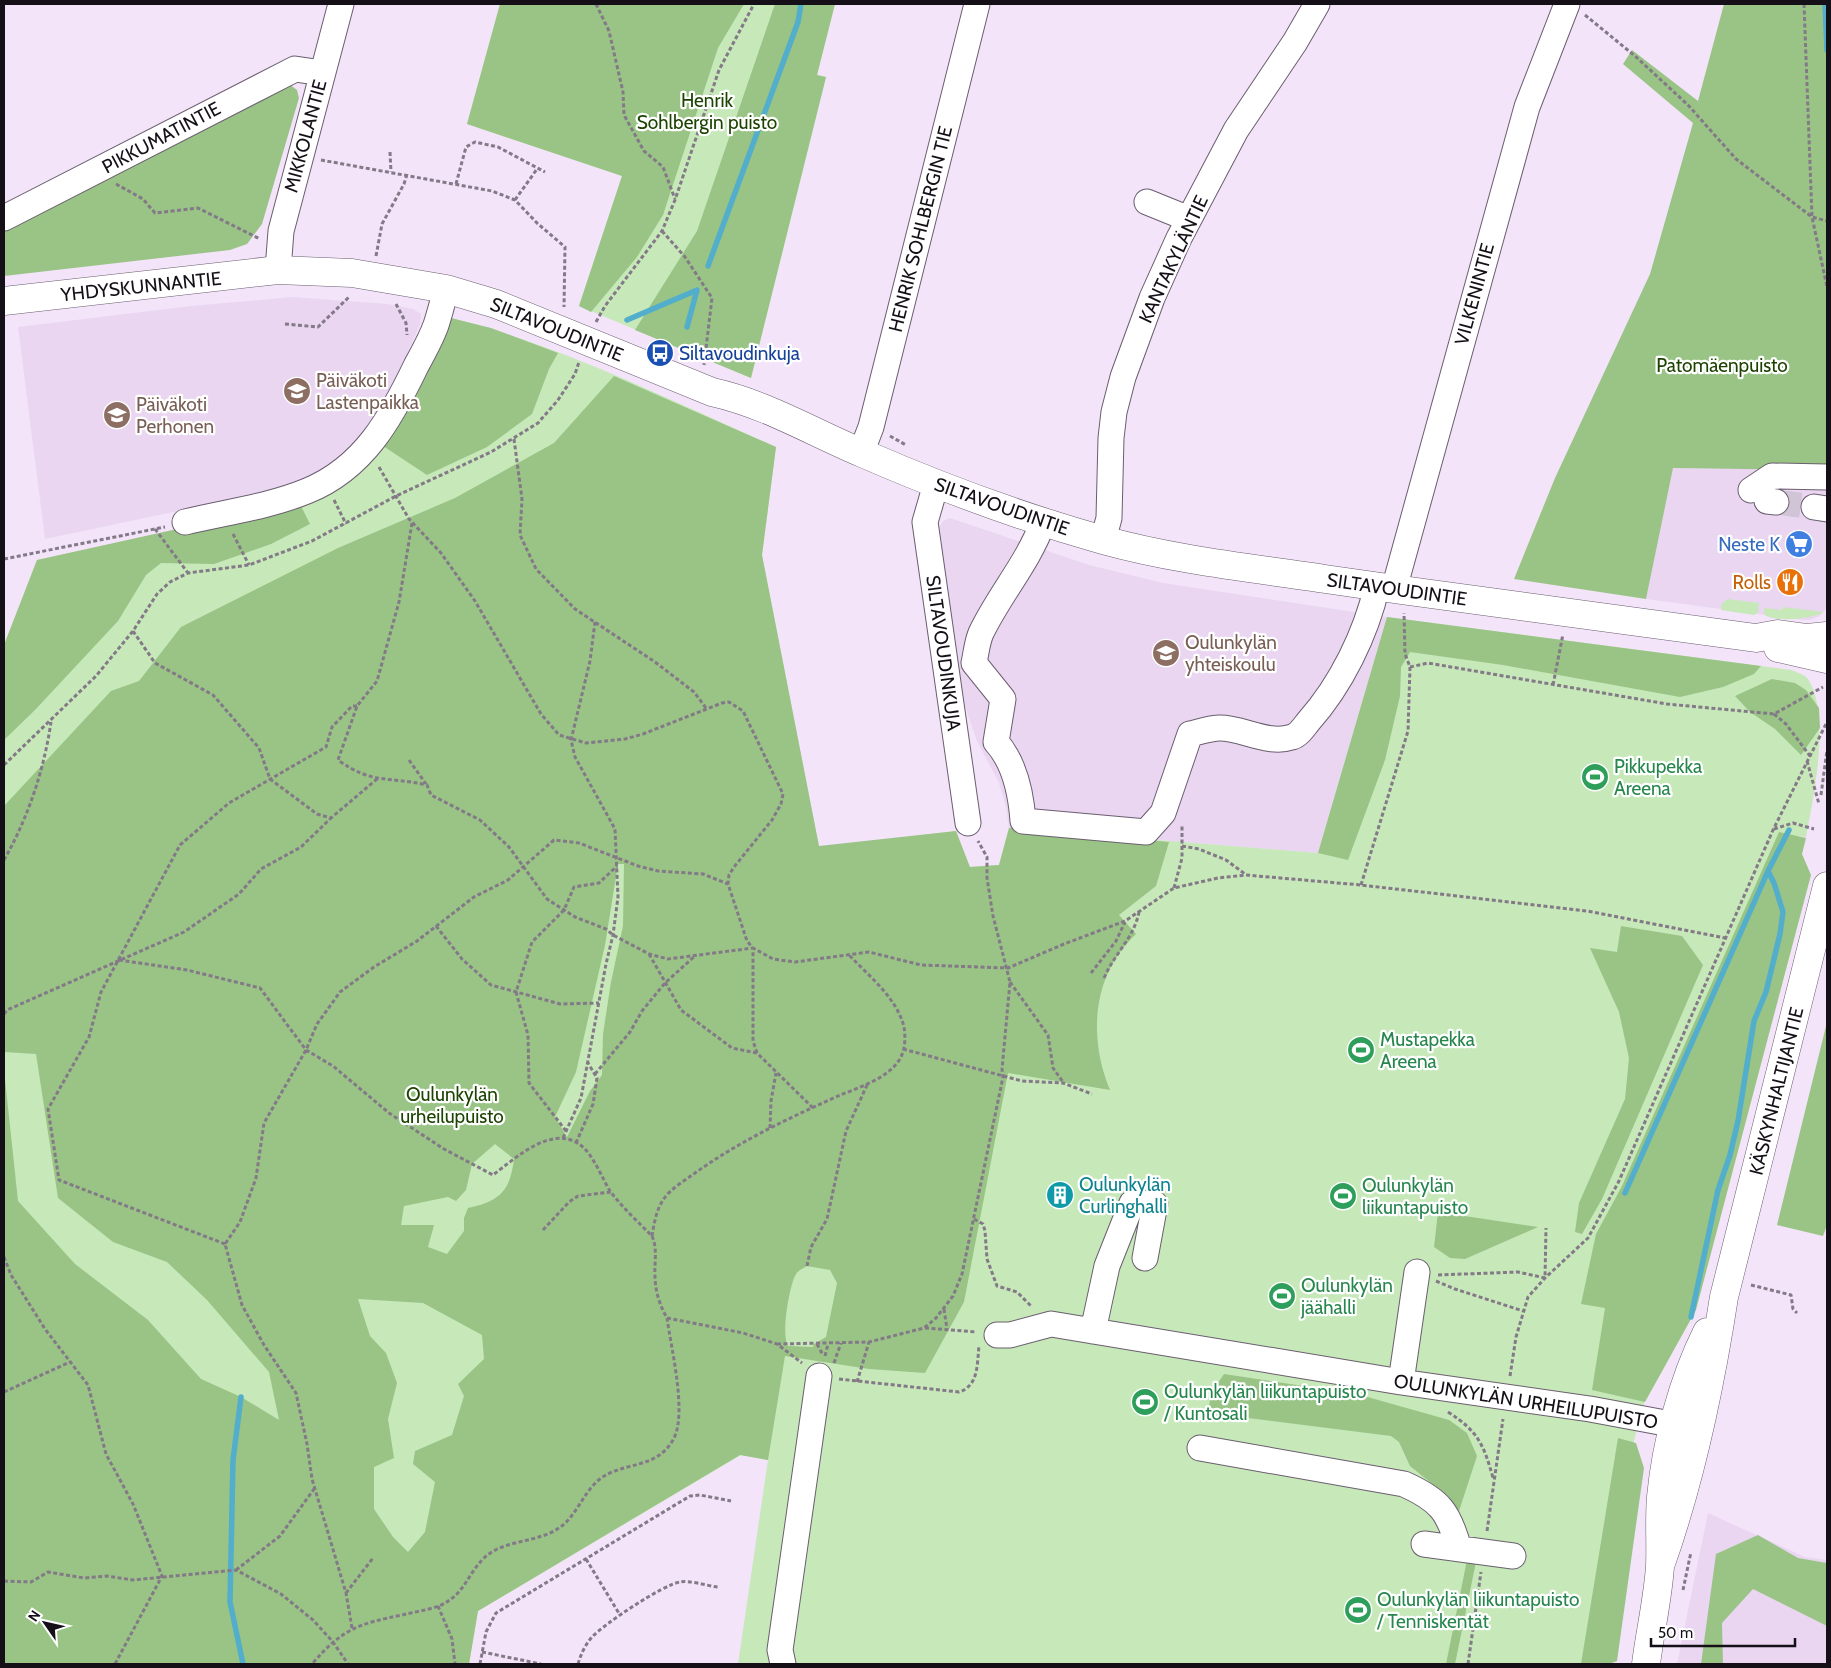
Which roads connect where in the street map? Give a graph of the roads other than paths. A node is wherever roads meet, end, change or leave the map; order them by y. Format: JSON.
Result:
{"nodes":[{"id":1,"x":341,"y":4,"type":"edge"},
{"id":2,"x":977,"y":4,"type":"edge"},
{"id":3,"x":1317,"y":4,"type":"edge"},
{"id":4,"x":1572,"y":7,"type":"edge"},
{"id":5,"x":322,"y":73,"type":"junction"},
{"id":6,"x":1147,"y":202,"type":"dead end"},
{"id":7,"x":4,"y":218,"type":"edge"},
{"id":8,"x":1189,"y":218,"type":"junction"},
{"id":9,"x":278,"y":270,"type":"junction"},
{"id":10,"x":446,"y":289,"type":"junction"},
{"id":11,"x":4,"y":301,"type":"edge"},
{"id":12,"x":861,"y":453,"type":"junction"},
{"id":13,"x":1827,"y":477,"type":"edge"},
{"id":14,"x":936,"y":484,"type":"junction"},
{"id":15,"x":1764,"y":497,"type":"dead end"},
{"id":16,"x":186,"y":522,"type":"road end"},
{"id":17,"x":1043,"y":522,"type":"junction"},
{"id":18,"x":1104,"y":540,"type":"junction"},
{"id":19,"x":1392,"y":595,"type":"junction"},
{"id":20,"x":1827,"y":636,"type":"edge"},
{"id":21,"x":1756,"y":638,"type":"junction"},
{"id":22,"x":1827,"y":659,"type":"edge"},
{"id":23,"x":996,"y":742,"type":"junction"},
{"id":24,"x":958,"y":756,"type":"junction"},
{"id":25,"x":968,"y":824,"type":"road end"},
{"id":26,"x":1827,"y":886,"type":"edge"},
{"id":27,"x":1145,"y":1258,"type":"dead end"},
{"id":28,"x":1417,"y":1272,"type":"road end"},
{"id":29,"x":1093,"y":1331,"type":"junction"},
{"id":30,"x":988,"y":1340,"type":"road end"},
{"id":31,"x":821,"y":1367,"type":"road end"},
{"id":32,"x":1401,"y":1382,"type":"junction"},
{"id":33,"x":1686,"y":1427,"type":"junction"},
{"id":34,"x":1200,"y":1448,"type":"dead end"},
{"id":35,"x":1424,"y":1544,"type":"dead end"},
{"id":36,"x":1459,"y":1549,"type":"junction"},
{"id":37,"x":1513,"y":1556,"type":"dead end"},
{"id":38,"x":783,"y":1664,"type":"edge"},
{"id":39,"x":1646,"y":1664,"type":"edge"}],
"edges":[{"from":1,"to":5,"type":"street","name":"MIKKOLANTIE"},
{"from":2,"to":12,"type":"street","name":"HENRIK SOHLBERGIN TIE"},
{"from":3,"to":8,"type":"street","name":"KANTAKYLÄNTIE"},
{"from":4,"to":19,"type":"street","name":"VILKENINTIE"},
{"from":5,"to":7,"type":"street","name":"PIKKUMATINTIE"},
{"from":5,"to":9,"type":"street","name":"MIKKOLANTIE"},
{"from":6,"to":8,"type":"street"},
{"from":8,"to":18,"type":"street","name":"KANTAKYLÄNTIE"},
{"from":9,"to":10,"type":"main road","name":"SILTAVOUDINTIE"},
{"from":9,"to":11,"type":"main road","name":"YHDYSKUNNANTIE"},
{"from":10,"to":12,"type":"main road","name":"SILTAVOUDINTIE"},
{"from":10,"to":16,"type":"street"},
{"from":12,"to":14,"type":"main road","name":"SILTAVOUDINTIE"},
{"from":13,"to":15,"type":"street"},
{"from":14,"to":17,"type":"main road","name":"SILTAVOUDINTIE"},
{"from":14,"to":24,"type":"street","name":"SILTAVOUDINKUJA"},
{"from":17,"to":18,"type":"main road","name":"SILTAVOUDINTIE"},
{"from":17,"to":23,"type":"street"},
{"from":18,"to":19,"type":"main road","name":"SILTAVOUDINTIE"},
{"from":19,"to":21,"type":"main road","name":"SILTAVOUDINTIE"},
{"from":19,"to":23,"type":"street","name":"VILKENINTIE"},
{"from":20,"to":21,"type":"main road","name":"SILTAVOUDINTIE"},
{"from":21,"to":22,"type":"main road","name":"SILTAVOUDINTIE"},
{"from":23,"to":24,"type":"street"},
{"from":24,"to":25,"type":"street","name":"SILTAVOUDINKUJA"},
{"from":26,"to":33,"type":"main road","name":"KÄSKYNHALTIJANTIE"},
{"from":27,"to":29,"type":"street"},
{"from":28,"to":32,"type":"street"},
{"from":29,"to":30,"type":"street","name":"OULUNKYLÄN URHEILUPUISTO"},
{"from":29,"to":32,"type":"street","name":"OULUNKYLÄN URHEILUPUISTO"},
{"from":31,"to":38,"type":"street"},
{"from":32,"to":33,"type":"street","name":"OULUNKYLÄN URHEILUPUISTO"},
{"from":33,"to":39,"type":"main road","name":"KÄSKYNHALTIJANTIE"},
{"from":34,"to":36,"type":"street"},
{"from":35,"to":36,"type":"street"},
{"from":36,"to":37,"type":"street"}]}
